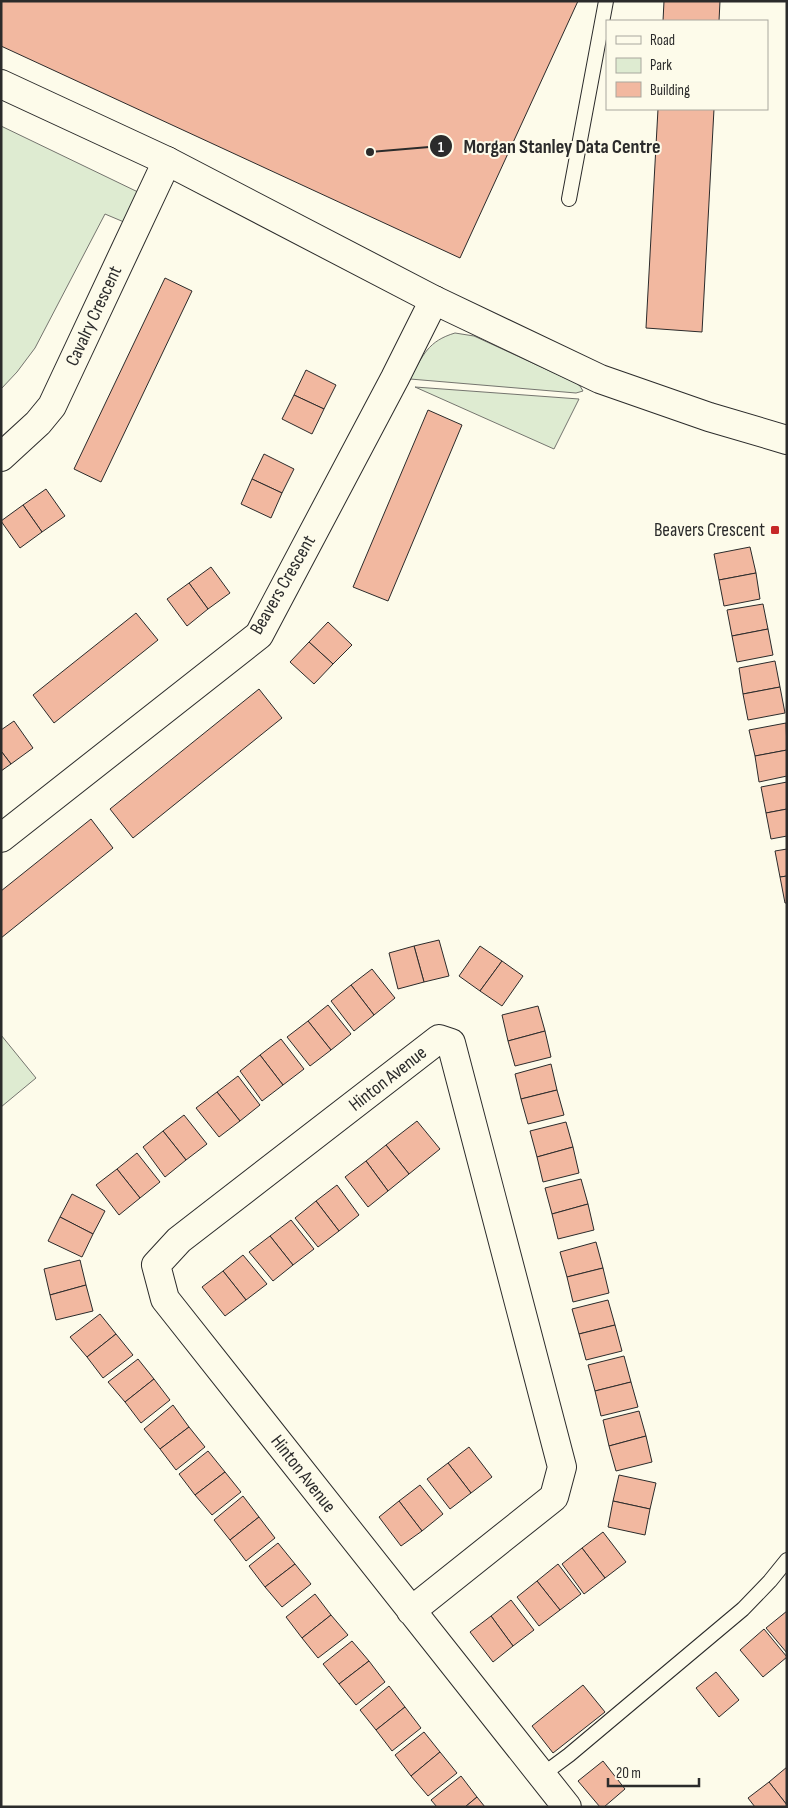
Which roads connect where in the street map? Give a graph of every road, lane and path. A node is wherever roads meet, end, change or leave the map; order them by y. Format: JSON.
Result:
{"nodes":[{"id":1,"x":606,"y":1,"type":"edge"},
{"id":2,"x":1,"y":84,"type":"edge"},
{"id":3,"x":167,"y":161,"type":"junction"},
{"id":4,"x":569,"y":199,"type":"dead end"},
{"id":5,"x":434,"y":300,"type":"junction"},
{"id":6,"x":787,"y":440,"type":"edge"},
{"id":7,"x":1,"y":457,"type":"edge"},
{"id":8,"x":1,"y":838,"type":"edge"},
{"id":9,"x":787,"y":1560,"type":"edge"},
{"id":10,"x":411,"y":1611,"type":"junction"},
{"id":11,"x":542,"y":1775,"type":"junction"},
{"id":12,"x":567,"y":1807,"type":"edge"}],
"edges":[{"from":1,"to":4,"type":"lane"},
{"from":2,"to":3,"type":"street"},
{"from":3,"to":5,"type":"street"},
{"from":3,"to":7,"type":"street","name":"Cavalry Crescent"},
{"from":5,"to":6,"type":"street"},
{"from":5,"to":8,"type":"street","name":"Beavers Crescent"},
{"from":9,"to":11,"type":"lane"},
{"from":10,"to":10,"type":"street","name":"Hinton Avenue"},
{"from":10,"to":11,"type":"street","name":"Hinton Avenue"},
{"from":11,"to":12,"type":"street","name":"Hinton Avenue"}]}
